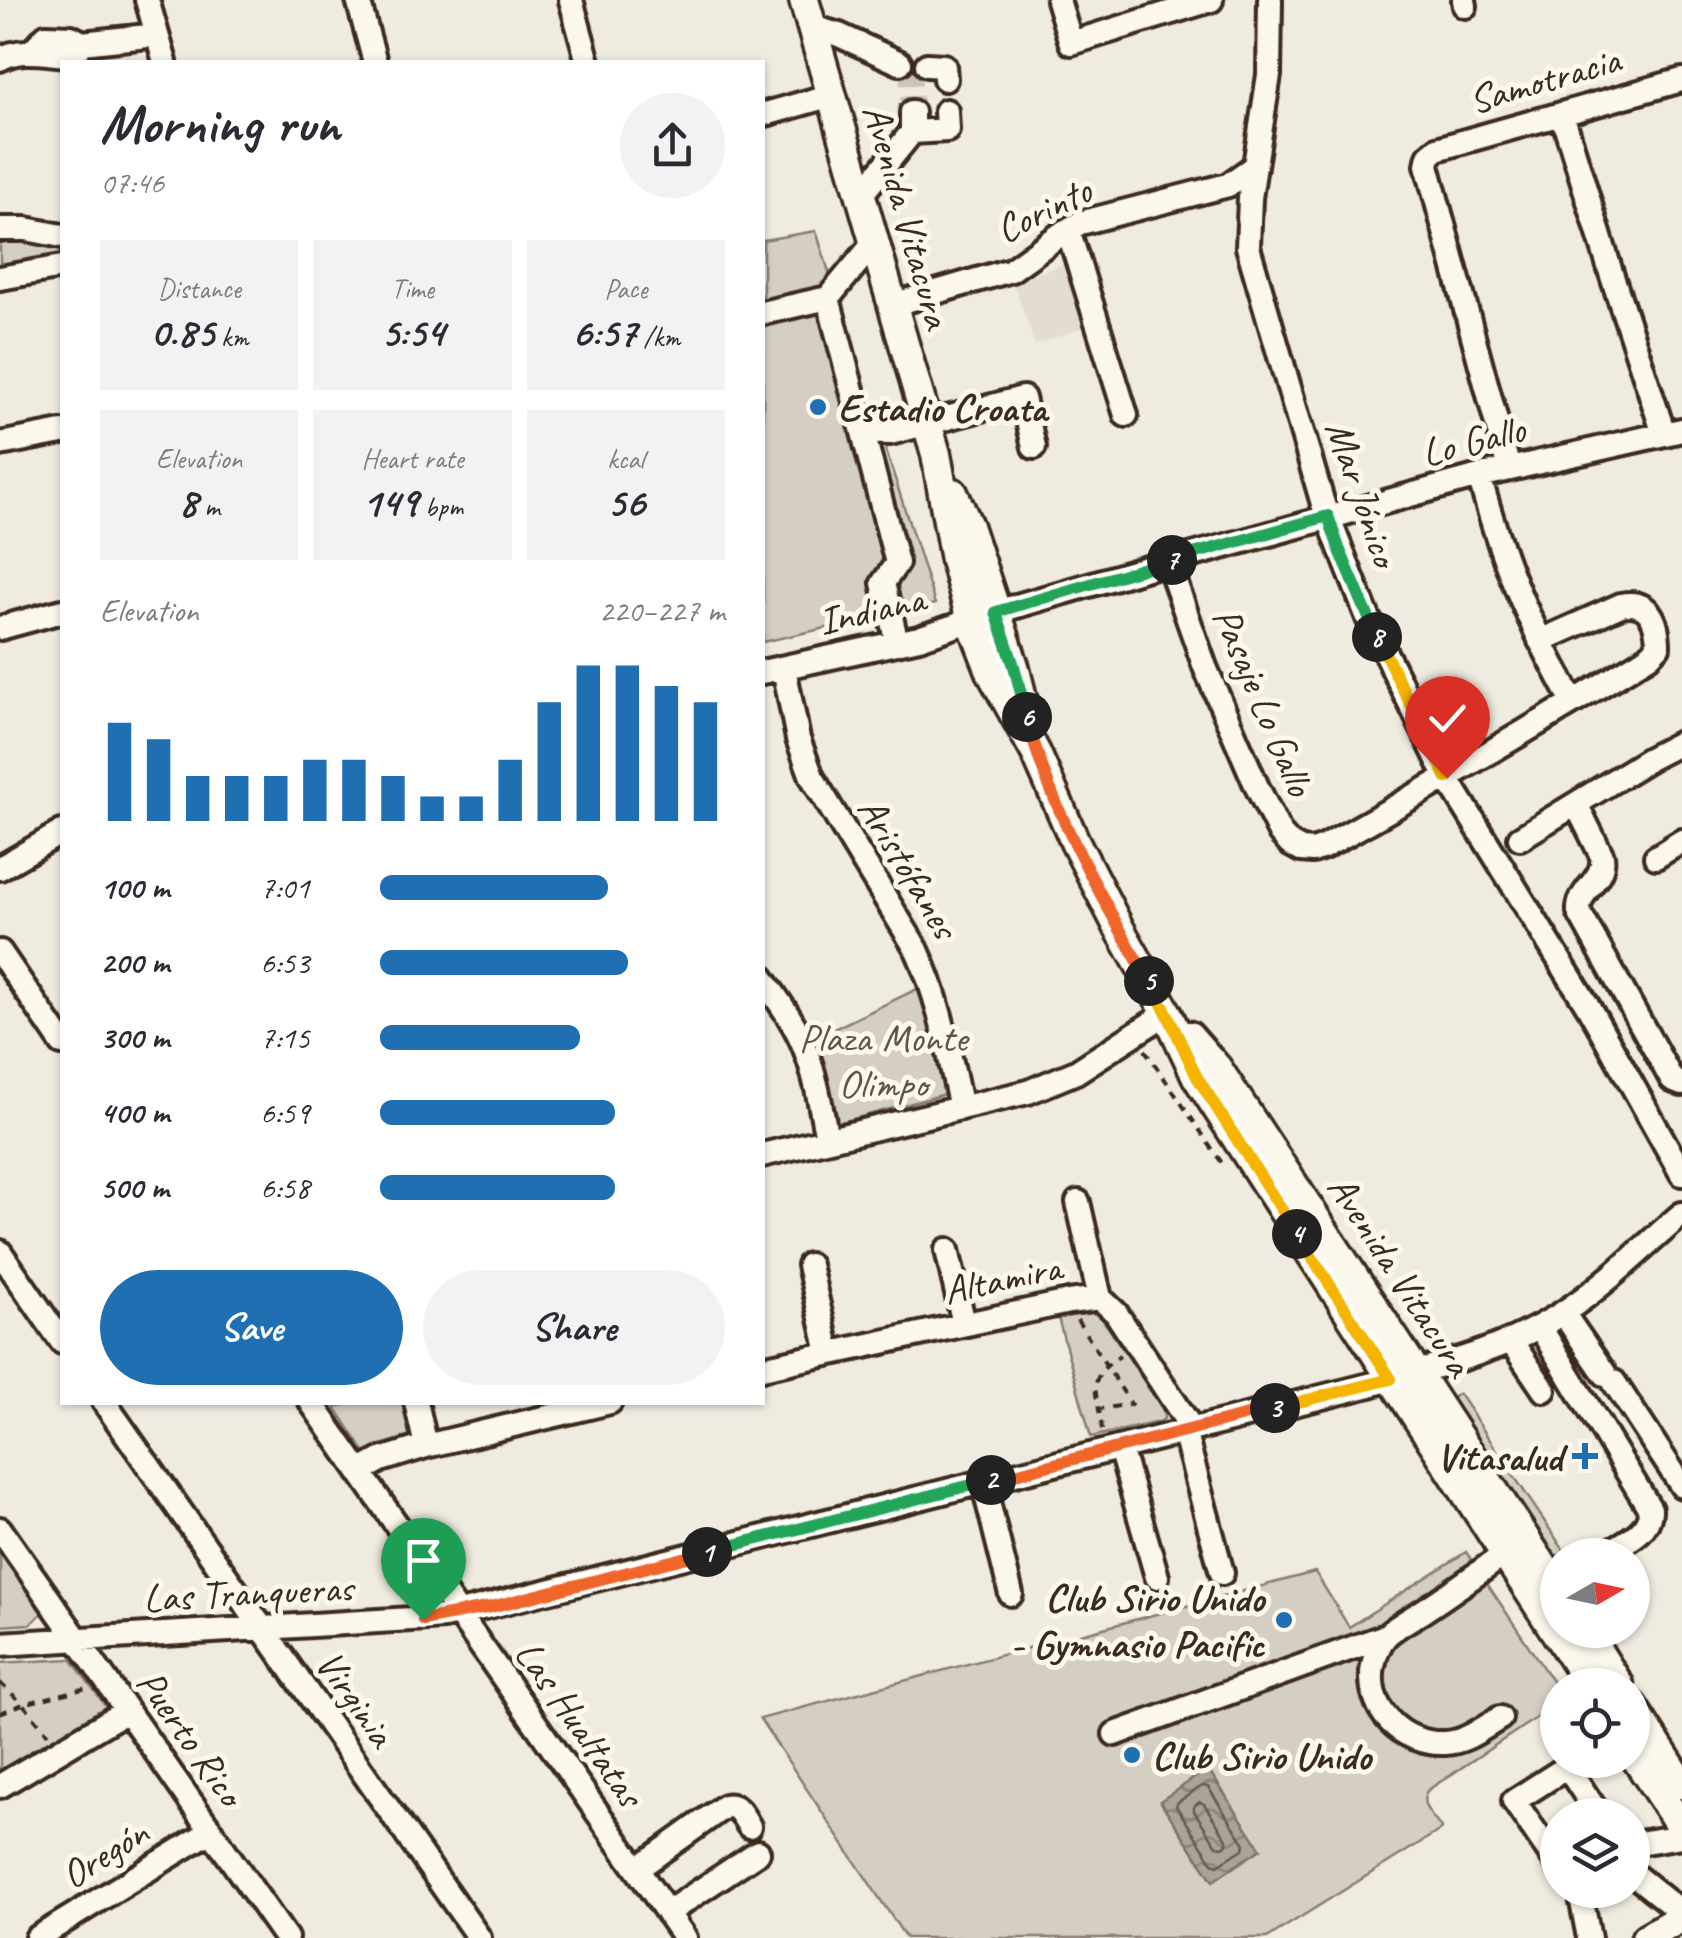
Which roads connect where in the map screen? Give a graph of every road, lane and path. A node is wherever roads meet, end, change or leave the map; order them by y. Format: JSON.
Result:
{"nodes":[{"id":1,"x":147,"y":0,"type":"edge"},
{"id":2,"x":358,"y":0,"type":"edge"},
{"id":3,"x":571,"y":0,"type":"edge"},
{"id":4,"x":804,"y":0,"type":"edge"},
{"id":5,"x":1058,"y":0,"type":"edge"},
{"id":6,"x":1211,"y":0,"type":"edge"},
{"id":7,"x":1270,"y":0,"type":"edge"},
{"id":8,"x":812,"y":28,"type":"junction"},
{"id":9,"x":157,"y":35,"type":"junction"},
{"id":10,"x":2,"y":56,"type":"edge"},
{"id":11,"x":164,"y":60,"type":"edge"},
{"id":12,"x":375,"y":60,"type":"edge"},
{"id":13,"x":587,"y":60,"type":"edge"},
{"id":14,"x":898,"y":62,"type":"dead end"},
{"id":15,"x":1682,"y":80,"type":"edge"},
{"id":16,"x":832,"y":95,"type":"junction"},
{"id":17,"x":946,"y":111,"type":"dead end"},
{"id":18,"x":765,"y":114,"type":"edge"},
{"id":19,"x":1562,"y":114,"type":"junction"},
{"id":20,"x":1255,"y":166,"type":"junction"},
{"id":21,"x":1228,"y":185,"type":"junction"},
{"id":22,"x":861,"y":195,"type":"junction"},
{"id":23,"x":1250,"y":198,"type":"junction"},
{"id":24,"x":0,"y":229,"type":"edge"},
{"id":25,"x":1068,"y":230,"type":"junction"},
{"id":26,"x":60,"y":236,"type":"edge"},
{"id":27,"x":874,"y":243,"type":"junction"},
{"id":28,"x":60,"y":267,"type":"edge"},
{"id":29,"x":0,"y":278,"type":"edge"},
{"id":30,"x":828,"y":298,"type":"junction"},
{"id":31,"x":892,"y":304,"type":"junction"},
{"id":32,"x":765,"y":312,"type":"edge"},
{"id":33,"x":1126,"y":415,"type":"dead end"},
{"id":34,"x":927,"y":424,"type":"junction"},
{"id":35,"x":60,"y":432,"type":"edge"},
{"id":36,"x":864,"y":432,"type":"junction"},
{"id":37,"x":1673,"y":432,"type":"edge"},
{"id":38,"x":0,"y":444,"type":"edge"},
{"id":39,"x":1034,"y":447,"type":"dead end"},
{"id":40,"x":1509,"y":469,"type":"junction"},
{"id":41,"x":1479,"y":476,"type":"junction"},
{"id":42,"x":1328,"y":516,"type":"junction"},
{"id":43,"x":1168,"y":562,"type":"junction"},
{"id":44,"x":60,"y":613,"type":"edge"},
{"id":45,"x":984,"y":616,"type":"junction"},
{"id":46,"x":0,"y":628,"type":"edge"},
{"id":47,"x":1540,"y":642,"type":"junction"},
{"id":48,"x":897,"y":643,"type":"junction"},
{"id":49,"x":773,"y":670,"type":"edge"},
{"id":50,"x":1573,"y":702,"type":"junction"},
{"id":51,"x":1682,"y":742,"type":"edge"},
{"id":52,"x":1447,"y":778,"type":"junction"},
{"id":53,"x":1576,"y":804,"type":"junction"},
{"id":54,"x":60,"y":833,"type":"edge"},
{"id":55,"x":1520,"y":838,"type":"dead end"},
{"id":56,"x":1682,"y":841,"type":"edge"},
{"id":57,"x":1656,"y":857,"type":"dead end"},
{"id":58,"x":0,"y":868,"type":"edge"},
{"id":59,"x":0,"y":952,"type":"edge"},
{"id":60,"x":765,"y":981,"type":"edge"},
{"id":61,"x":1167,"y":1013,"type":"junction"},
{"id":62,"x":60,"y":1040,"type":"edge"},
{"id":63,"x":1677,"y":1082,"type":"edge"},
{"id":64,"x":1642,"y":1102,"type":"junction"},
{"id":65,"x":961,"y":1108,"type":"junction"},
{"id":66,"x":828,"y":1139,"type":"junction"},
{"id":67,"x":765,"y":1153,"type":"edge"},
{"id":68,"x":1682,"y":1174,"type":"edge"},
{"id":69,"x":1078,"y":1202,"type":"dead end"},
{"id":70,"x":1682,"y":1214,"type":"edge"},
{"id":71,"x":946,"y":1250,"type":"dead end"},
{"id":72,"x":0,"y":1252,"type":"edge"},
{"id":73,"x":810,"y":1265,"type":"dead end"},
{"id":74,"x":1100,"y":1298,"type":"junction"},
{"id":75,"x":1069,"y":1302,"type":"junction"},
{"id":76,"x":1563,"y":1313,"type":"junction"},
{"id":77,"x":964,"y":1324,"type":"junction"},
{"id":78,"x":1540,"y":1326,"type":"junction"},
{"id":79,"x":60,"y":1339,"type":"edge"},
{"id":80,"x":1511,"y":1341,"type":"junction"},
{"id":81,"x":1136,"y":1345,"type":"junction"},
{"id":82,"x":829,"y":1354,"type":"junction"},
{"id":83,"x":1106,"y":1365,"type":"junction"},
{"id":84,"x":765,"y":1367,"type":"edge"},
{"id":85,"x":1404,"y":1375,"type":"junction"},
{"id":86,"x":1544,"y":1390,"type":"dead end"},
{"id":87,"x":106,"y":1405,"type":"edge"},
{"id":88,"x":313,"y":1405,"type":"edge"},
{"id":89,"x":417,"y":1405,"type":"edge"},
{"id":90,"x":585,"y":1405,"type":"edge"},
{"id":91,"x":560,"y":1408,"type":"edge"},
{"id":92,"x":1188,"y":1430,"type":"junction"},
{"id":93,"x":426,"y":1446,"type":"junction"},
{"id":94,"x":1120,"y":1448,"type":"junction"},
{"id":95,"x":359,"y":1472,"type":"junction"},
{"id":96,"x":983,"y":1482,"type":"junction"},
{"id":97,"x":1682,"y":1486,"type":"edge"},
{"id":98,"x":0,"y":1529,"type":"edge"},
{"id":99,"x":1630,"y":1538,"type":"edge"},
{"id":100,"x":1504,"y":1554,"type":"junction"},
{"id":101,"x":1540,"y":1563,"type":"edge"},
{"id":102,"x":1222,"y":1573,"type":"dead end"},
{"id":103,"x":1157,"y":1577,"type":"dead end"},
{"id":104,"x":1010,"y":1594,"type":"dead end"},
{"id":105,"x":458,"y":1614,"type":"junction"},
{"id":106,"x":261,"y":1629,"type":"junction"},
{"id":107,"x":1386,"y":1636,"type":"junction"},
{"id":108,"x":77,"y":1640,"type":"junction"},
{"id":109,"x":0,"y":1644,"type":"edge"},
{"id":110,"x":1579,"y":1668,"type":"edge"},
{"id":111,"x":0,"y":1683,"type":"edge"},
{"id":112,"x":107,"y":1683,"type":"junction"},
{"id":113,"x":23,"y":1704,"type":"junction"},
{"id":114,"x":126,"y":1711,"type":"junction"},
{"id":115,"x":0,"y":1713,"type":"edge"},
{"id":116,"x":1500,"y":1718,"type":"dead end"},
{"id":117,"x":1115,"y":1734,"type":"dead end"},
{"id":118,"x":1650,"y":1734,"type":"edge"},
{"id":119,"x":61,"y":1749,"type":"junction"},
{"id":120,"x":1547,"y":1778,"type":"edge"},
{"id":121,"x":1649,"y":1778,"type":"edge"},
{"id":122,"x":1682,"y":1784,"type":"edge"},
{"id":123,"x":0,"y":1786,"type":"edge"},
{"id":124,"x":749,"y":1826,"type":"dead end"},
{"id":125,"x":1682,"y":1828,"type":"edge"},
{"id":126,"x":211,"y":1831,"type":"junction"},
{"id":127,"x":1682,"y":1836,"type":"edge"},
{"id":128,"x":1540,"y":1839,"type":"edge"},
{"id":129,"x":1650,"y":1841,"type":"edge"},
{"id":130,"x":758,"y":1852,"type":"dead end"},
{"id":131,"x":636,"y":1869,"type":"junction"},
{"id":132,"x":1650,"y":1888,"type":"edge"},
{"id":133,"x":1586,"y":1908,"type":"edge"},
{"id":134,"x":667,"y":1912,"type":"junction"},
{"id":135,"x":1682,"y":1913,"type":"edge"},
{"id":136,"x":36,"y":1938,"type":"edge"},
{"id":137,"x":286,"y":1938,"type":"edge"},
{"id":138,"x":479,"y":1938,"type":"edge"},
{"id":139,"x":685,"y":1938,"type":"edge"},
{"id":140,"x":1589,"y":1938,"type":"edge"},
{"id":141,"x":1646,"y":1938,"type":"edge"}],
"edges":[{"from":1,"to":9,"type":"street"},
{"from":2,"to":12,"type":"street"},
{"from":3,"to":13,"type":"street"},
{"from":4,"to":8,"type":"main road","name":"Avenida Vitacura"},
{"from":5,"to":6,"type":"street"},
{"from":7,"to":20,"type":"street","name":"Mar Jónico"},
{"from":8,"to":14,"type":"street"},
{"from":8,"to":16,"type":"main road","name":"Avenida Vitacura"},
{"from":9,"to":10,"type":"street"},
{"from":9,"to":11,"type":"street"},
{"from":15,"to":19,"type":"street","name":"Samotracia"},
{"from":16,"to":18,"type":"street"},
{"from":16,"to":22,"type":"main road","name":"Avenida Vitacura"},
{"from":17,"to":22,"type":"street"},
{"from":19,"to":37,"type":"street"},
{"from":19,"to":40,"type":"street","name":"Samotracia"},
{"from":20,"to":21,"type":"street","name":"Corinto"},
{"from":20,"to":23,"type":"street","name":"Mar Jónico"},
{"from":21,"to":23,"type":"street"},
{"from":21,"to":25,"type":"street","name":"Corinto"},
{"from":22,"to":27,"type":"main road","name":"Avenida Vitacura"},
{"from":23,"to":42,"type":"street","name":"Mar Jónico"},
{"from":24,"to":26,"type":"street"},
{"from":25,"to":31,"type":"street","name":"Corinto"},
{"from":25,"to":33,"type":"street"},
{"from":27,"to":30,"type":"street"},
{"from":27,"to":31,"type":"main road","name":"Avenida Vitacura"},
{"from":28,"to":29,"type":"street"},
{"from":30,"to":32,"type":"street"},
{"from":30,"to":36,"type":"street"},
{"from":31,"to":34,"type":"main road","name":"Avenida Vitacura"},
{"from":34,"to":36,"type":"street"},
{"from":34,"to":39,"type":"street"},
{"from":34,"to":45,"type":"main road","name":"Avenida Vitacura"},
{"from":35,"to":38,"type":"street"},
{"from":36,"to":48,"type":"street"},
{"from":37,"to":40,"type":"street","name":"Lo Gallo"},
{"from":40,"to":41,"type":"street","name":"Lo Gallo"},
{"from":41,"to":42,"type":"street","name":"Lo Gallo"},
{"from":41,"to":47,"type":"street"},
{"from":42,"to":43,"type":"street","name":"Lo Gallo"},
{"from":42,"to":52,"type":"street","name":"Mar Jónico"},
{"from":43,"to":45,"type":"street","name":"Lo Gallo"},
{"from":43,"to":52,"type":"street","name":"Pasaje Lo Gallo"},
{"from":44,"to":46,"type":"street"},
{"from":45,"to":48,"type":"street","name":"Indiana"},
{"from":45,"to":61,"type":"main road","name":"Avenida Vitacura"},
{"from":47,"to":50,"type":"street"},
{"from":47,"to":50,"type":"street","name":"Pasaje Lo Gallo"},
{"from":48,"to":49,"type":"street","name":"Indiana"},
{"from":49,"to":65,"type":"street","name":"Aristófanes"},
{"from":50,"to":52,"type":"street","name":"Pasaje Lo Gallo"},
{"from":51,"to":53,"type":"street"},
{"from":52,"to":64,"type":"street","name":"Mar Jónico"},
{"from":53,"to":55,"type":"street"},
{"from":53,"to":63,"type":"street"},
{"from":54,"to":58,"type":"street"},
{"from":56,"to":57,"type":"street"},
{"from":59,"to":62,"type":"street"},
{"from":60,"to":66,"type":"street"},
{"from":61,"to":65,"type":"street"},
{"from":61,"to":85,"type":"main road","name":"Avenida Vitacura"},
{"from":63,"to":64,"type":"street"},
{"from":64,"to":68,"type":"street","name":"Mar Jónico"},
{"from":65,"to":66,"type":"street"},
{"from":66,"to":67,"type":"street"},
{"from":69,"to":74,"type":"street"},
{"from":70,"to":76,"type":"street","name":"Las Tranqueras"},
{"from":71,"to":77,"type":"street"},
{"from":72,"to":79,"type":"street"},
{"from":73,"to":82,"type":"street"},
{"from":74,"to":75,"type":"street","name":"Altamira"},
{"from":74,"to":81,"type":"street","name":"Altamira"},
{"from":75,"to":77,"type":"street","name":"Altamira"},
{"from":75,"to":83,"type":"path"},
{"from":76,"to":78,"type":"street","name":"Las Tranqueras"},
{"from":76,"to":97,"type":"street"},
{"from":77,"to":82,"type":"street","name":"Altamira"},
{"from":78,"to":80,"type":"street","name":"Las Tranqueras"},
{"from":78,"to":99,"type":"street"},
{"from":80,"to":85,"type":"street","name":"Las Tranqueras"},
{"from":80,"to":86,"type":"street"},
{"from":81,"to":83,"type":"path"},
{"from":81,"to":92,"type":"street","name":"Altamira"},
{"from":82,"to":84,"type":"street","name":"Altamira"},
{"from":83,"to":83,"type":"path"},
{"from":85,"to":92,"type":"street","name":"Las Tranqueras"},
{"from":85,"to":100,"type":"main road","name":"Avenida Vitacura"},
{"from":85,"to":101,"type":"main road","name":"Avenida Vitacura"},
{"from":87,"to":106,"type":"street","name":"Virginia"},
{"from":88,"to":95,"type":"street","name":"Las Hualtatas"},
{"from":89,"to":93,"type":"street"},
{"from":90,"to":91,"type":"street"},
{"from":91,"to":93,"type":"street"},
{"from":92,"to":94,"type":"street","name":"Las Tranqueras"},
{"from":92,"to":102,"type":"street","name":"Altamira"},
{"from":93,"to":95,"type":"street"},
{"from":94,"to":96,"type":"street","name":"Las Tranqueras"},
{"from":94,"to":103,"type":"street"},
{"from":95,"to":105,"type":"street","name":"Las Hualtatas"},
{"from":96,"to":104,"type":"street"},
{"from":96,"to":105,"type":"street","name":"Las Tranqueras"},
{"from":98,"to":108,"type":"street","name":"Puerto Rico"},
{"from":100,"to":107,"type":"street"},
{"from":100,"to":110,"type":"main road","name":"Avenida Vitacura"},
{"from":105,"to":106,"type":"street","name":"Las Tranqueras"},
{"from":105,"to":131,"type":"street","name":"Las Hualtatas"},
{"from":106,"to":108,"type":"street","name":"Las Tranqueras"},
{"from":106,"to":138,"type":"street","name":"Virginia"},
{"from":107,"to":116,"type":"street"},
{"from":107,"to":117,"type":"street"},
{"from":108,"to":109,"type":"street","name":"Las Tranqueras"},
{"from":108,"to":112,"type":"street","name":"Puerto Rico"},
{"from":111,"to":113,"type":"path"},
{"from":112,"to":113,"type":"path"},
{"from":112,"to":114,"type":"street","name":"Puerto Rico"},
{"from":113,"to":115,"type":"path"},
{"from":113,"to":119,"type":"path"},
{"from":114,"to":119,"type":"street"},
{"from":114,"to":126,"type":"street","name":"Puerto Rico"},
{"from":118,"to":122,"type":"main road"},
{"from":119,"to":123,"type":"street"},
{"from":120,"to":128,"type":"street"},
{"from":121,"to":125,"type":"main road"},
{"from":124,"to":131,"type":"street"},
{"from":126,"to":136,"type":"street","name":"Oregón"},
{"from":126,"to":137,"type":"street","name":"Puerto Rico"},
{"from":127,"to":129,"type":"street"},
{"from":130,"to":134,"type":"street"},
{"from":131,"to":134,"type":"street","name":"Las Hualtatas"},
{"from":132,"to":135,"type":"street"},
{"from":133,"to":140,"type":"street"},
{"from":134,"to":139,"type":"street","name":"Las Hualtatas"},
{"from":135,"to":141,"type":"main road"}]}
